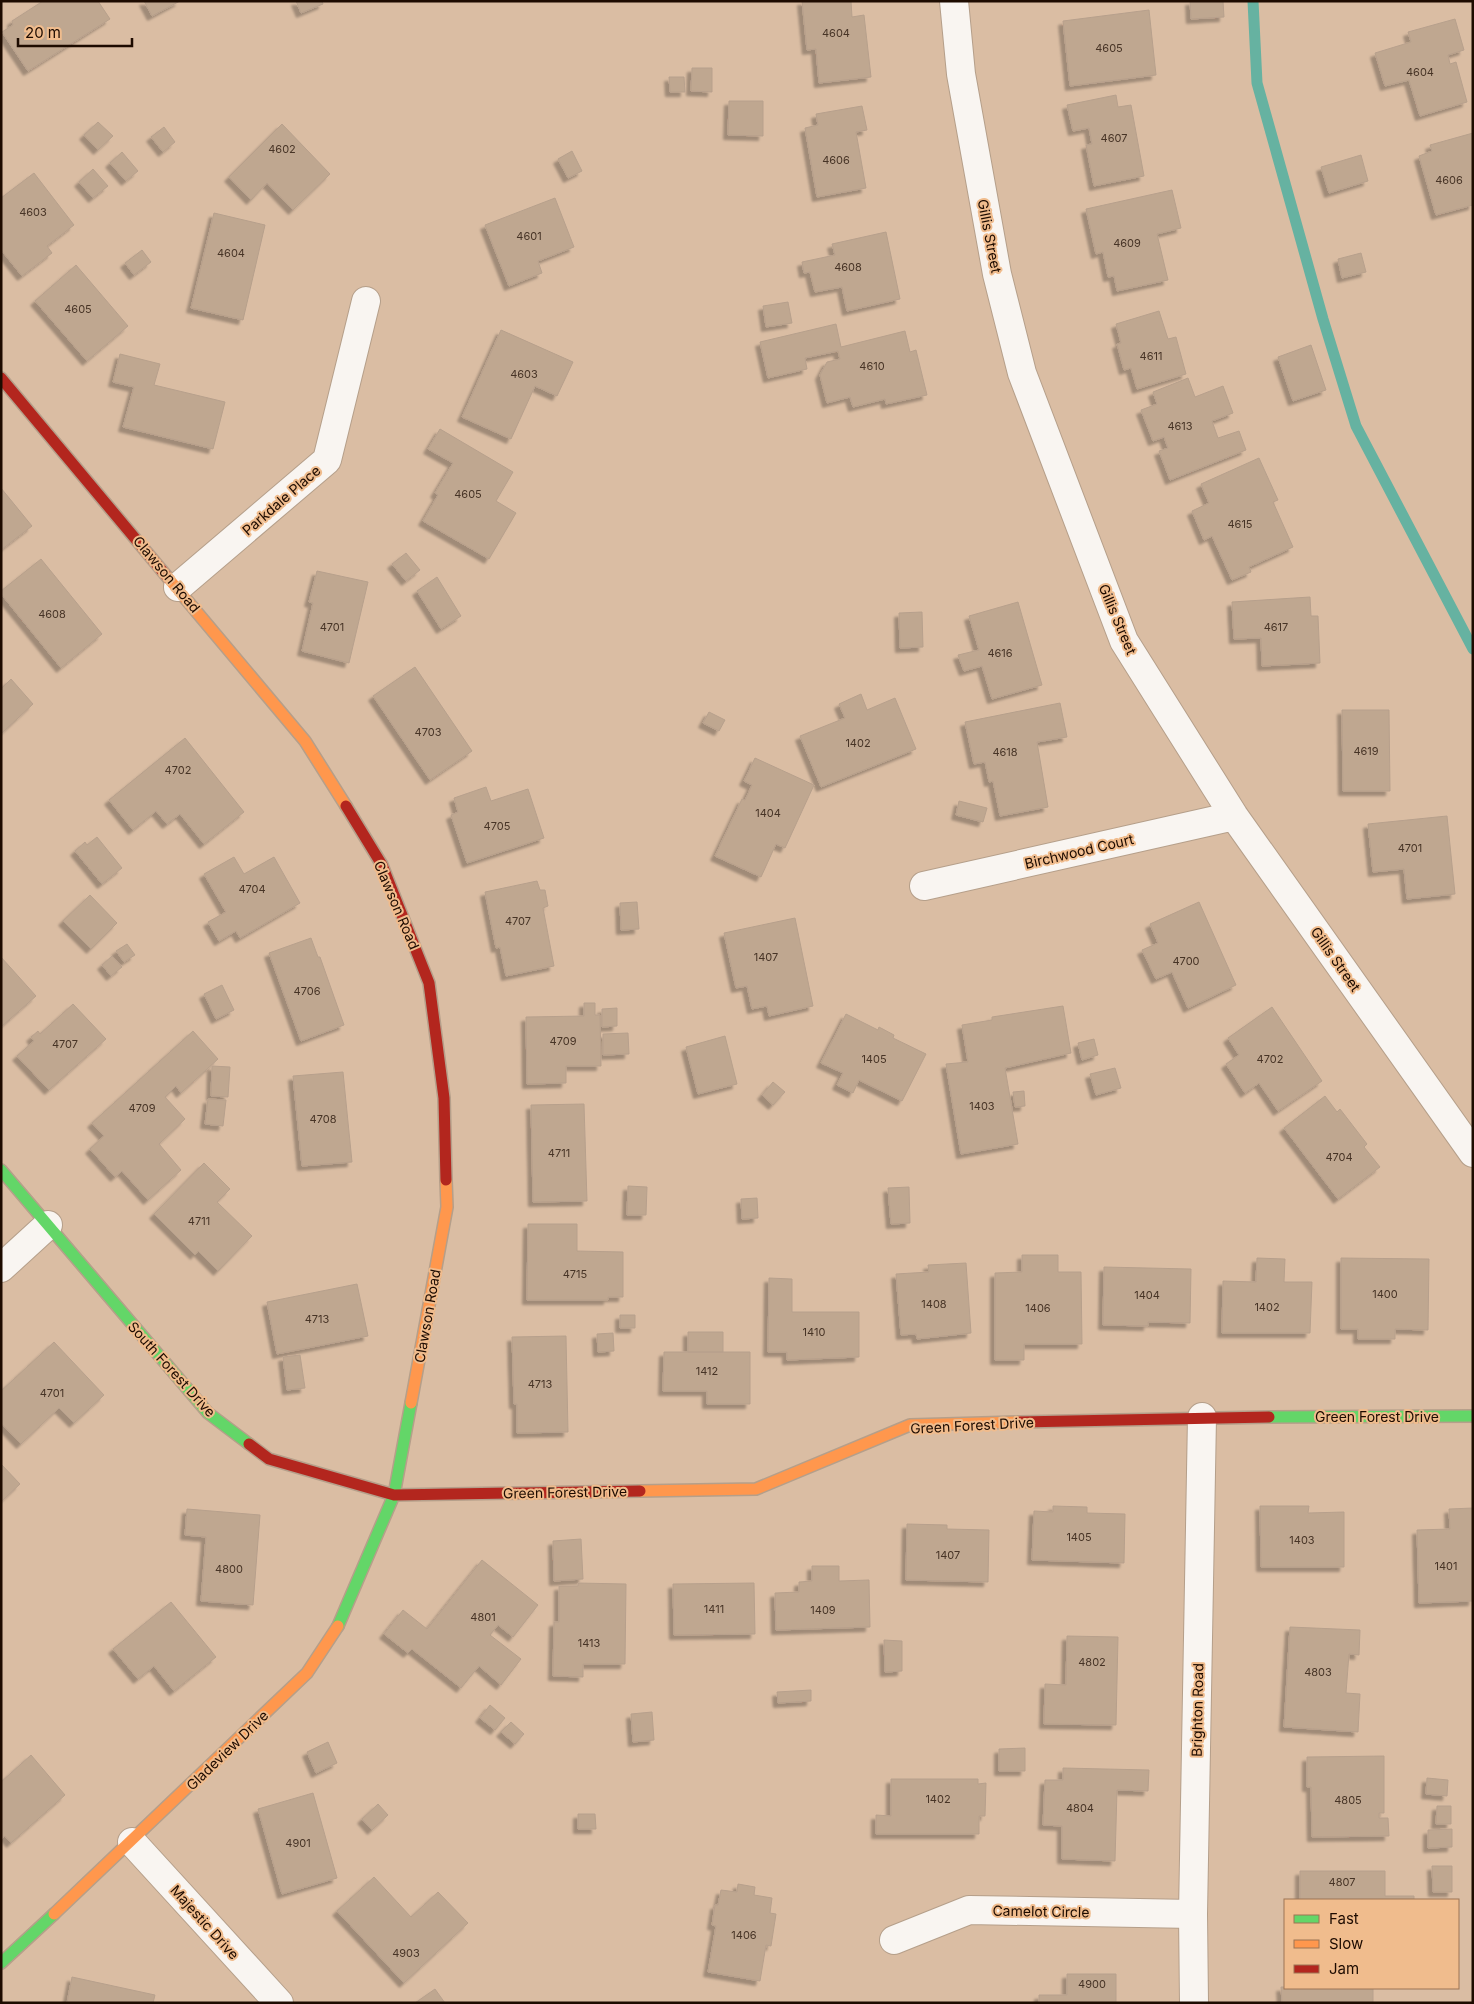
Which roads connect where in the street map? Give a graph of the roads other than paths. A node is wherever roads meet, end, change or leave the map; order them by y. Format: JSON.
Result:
{"nodes":[{"id":1,"x":954,"y":1,"type":"edge"},
{"id":2,"x":366,"y":301,"type":"dead end"},
{"id":3,"x":1,"y":378,"type":"edge"},
{"id":4,"x":178,"y":588,"type":"junction"},
{"id":5,"x":1234,"y":816,"type":"junction"},
{"id":6,"x":924,"y":886,"type":"dead end"},
{"id":7,"x":1473,"y":1153,"type":"edge"},
{"id":8,"x":1,"y":1170,"type":"edge"},
{"id":9,"x":48,"y":1225,"type":"junction"},
{"id":10,"x":1,"y":1268,"type":"edge"},
{"id":11,"x":1473,"y":1416,"type":"edge"},
{"id":12,"x":1202,"y":1418,"type":"junction"},
{"id":13,"x":394,"y":1495,"type":"junction"},
{"id":14,"x":132,"y":1842,"type":"junction"},
{"id":15,"x":1193,"y":1914,"type":"junction"},
{"id":16,"x":894,"y":1940,"type":"dead end"},
{"id":17,"x":1,"y":1962,"type":"edge"},
{"id":18,"x":279,"y":2003,"type":"edge"},
{"id":19,"x":1194,"y":2003,"type":"edge"}],
"edges":[{"from":1,"to":5,"type":"street","name":"Gillis Street"},
{"from":2,"to":4,"type":"street","name":"Parkdale Place"},
{"from":3,"to":4,"type":"street","name":"Clawson Road"},
{"from":4,"to":13,"type":"street","name":"Clawson Road"},
{"from":5,"to":6,"type":"street","name":"Birchwood Court"},
{"from":5,"to":7,"type":"street","name":"Gillis Street"},
{"from":8,"to":9,"type":"street","name":"South Forest Drive"},
{"from":9,"to":10,"type":"street"},
{"from":9,"to":13,"type":"street","name":"South Forest Drive"},
{"from":11,"to":12,"type":"street","name":"Green Forest Drive"},
{"from":12,"to":13,"type":"street","name":"Green Forest Drive"},
{"from":12,"to":15,"type":"street","name":"Brighton Road"},
{"from":13,"to":14,"type":"street","name":"Gladeview Drive"},
{"from":14,"to":17,"type":"street","name":"Gladeview Drive"},
{"from":14,"to":18,"type":"street","name":"Majestic Drive"},
{"from":15,"to":16,"type":"street","name":"Camelot Circle"},
{"from":15,"to":19,"type":"street","name":"Brighton Road"}]}
